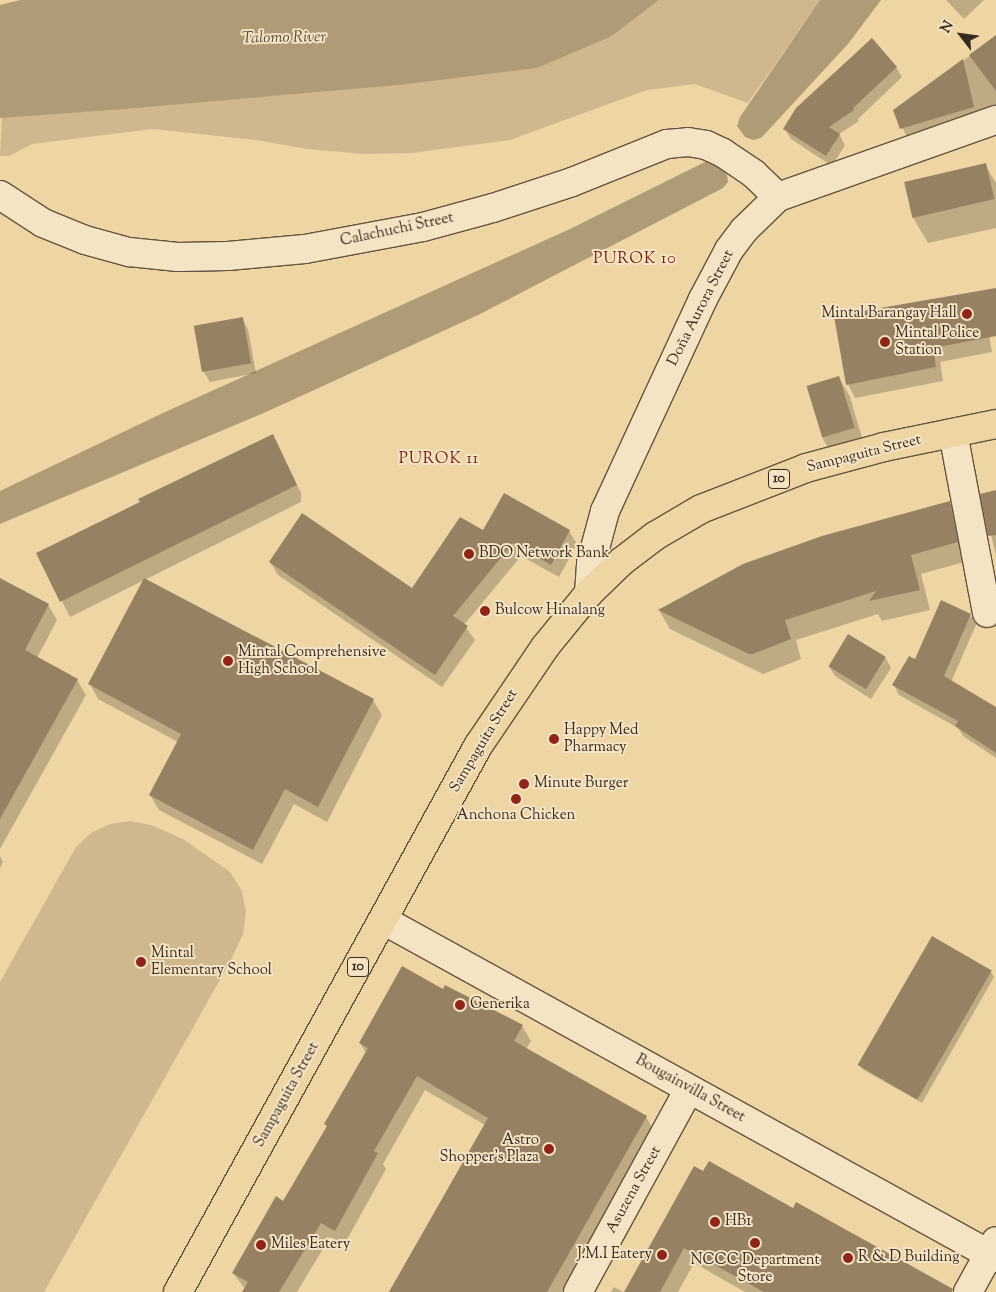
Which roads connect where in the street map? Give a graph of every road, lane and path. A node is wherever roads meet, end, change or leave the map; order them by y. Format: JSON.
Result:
{"nodes":[{"id":1,"x":996,"y":120,"type":"edge"},
{"id":2,"x":0,"y":195,"type":"edge"},
{"id":3,"x":778,"y":197,"type":"junction"},
{"id":4,"x":996,"y":424,"type":"edge"},
{"id":5,"x":952,"y":433,"type":"junction"},
{"id":6,"x":589,"y":593,"type":"junction"},
{"id":7,"x":987,"y":613,"type":"dead end"},
{"id":8,"x":383,"y":920,"type":"junction"},
{"id":9,"x":689,"y":1089,"type":"junction"},
{"id":10,"x":993,"y":1251,"type":"edge"},
{"id":11,"x":178,"y":1292,"type":"edge"},
{"id":12,"x":578,"y":1292,"type":"edge"},
{"id":13,"x":968,"y":1292,"type":"edge"}],
"edges":[{"from":1,"to":3,"type":"street","name":"Doña Aurora Street"},
{"from":2,"to":3,"type":"street","name":"Calachuchi Street"},
{"from":3,"to":6,"type":"street","name":"Doña Aurora Street"},
{"from":4,"to":5,"type":"highway","name":"Sampaguita Street","number":"10"},
{"from":5,"to":6,"type":"highway","name":"Sampaguita Street","number":"10"},
{"from":5,"to":7,"type":"street"},
{"from":6,"to":8,"type":"highway","name":"Sampaguita Street","number":"10"},
{"from":8,"to":9,"type":"street","name":"Bougainvilla Street"},
{"from":8,"to":11,"type":"highway","name":"Sampaguita Street","number":"10"},
{"from":9,"to":10,"type":"street","name":"Bougainvilla Street"},
{"from":9,"to":12,"type":"street","name":"Asuzena Street"},
{"from":10,"to":13,"type":"street"}]}
